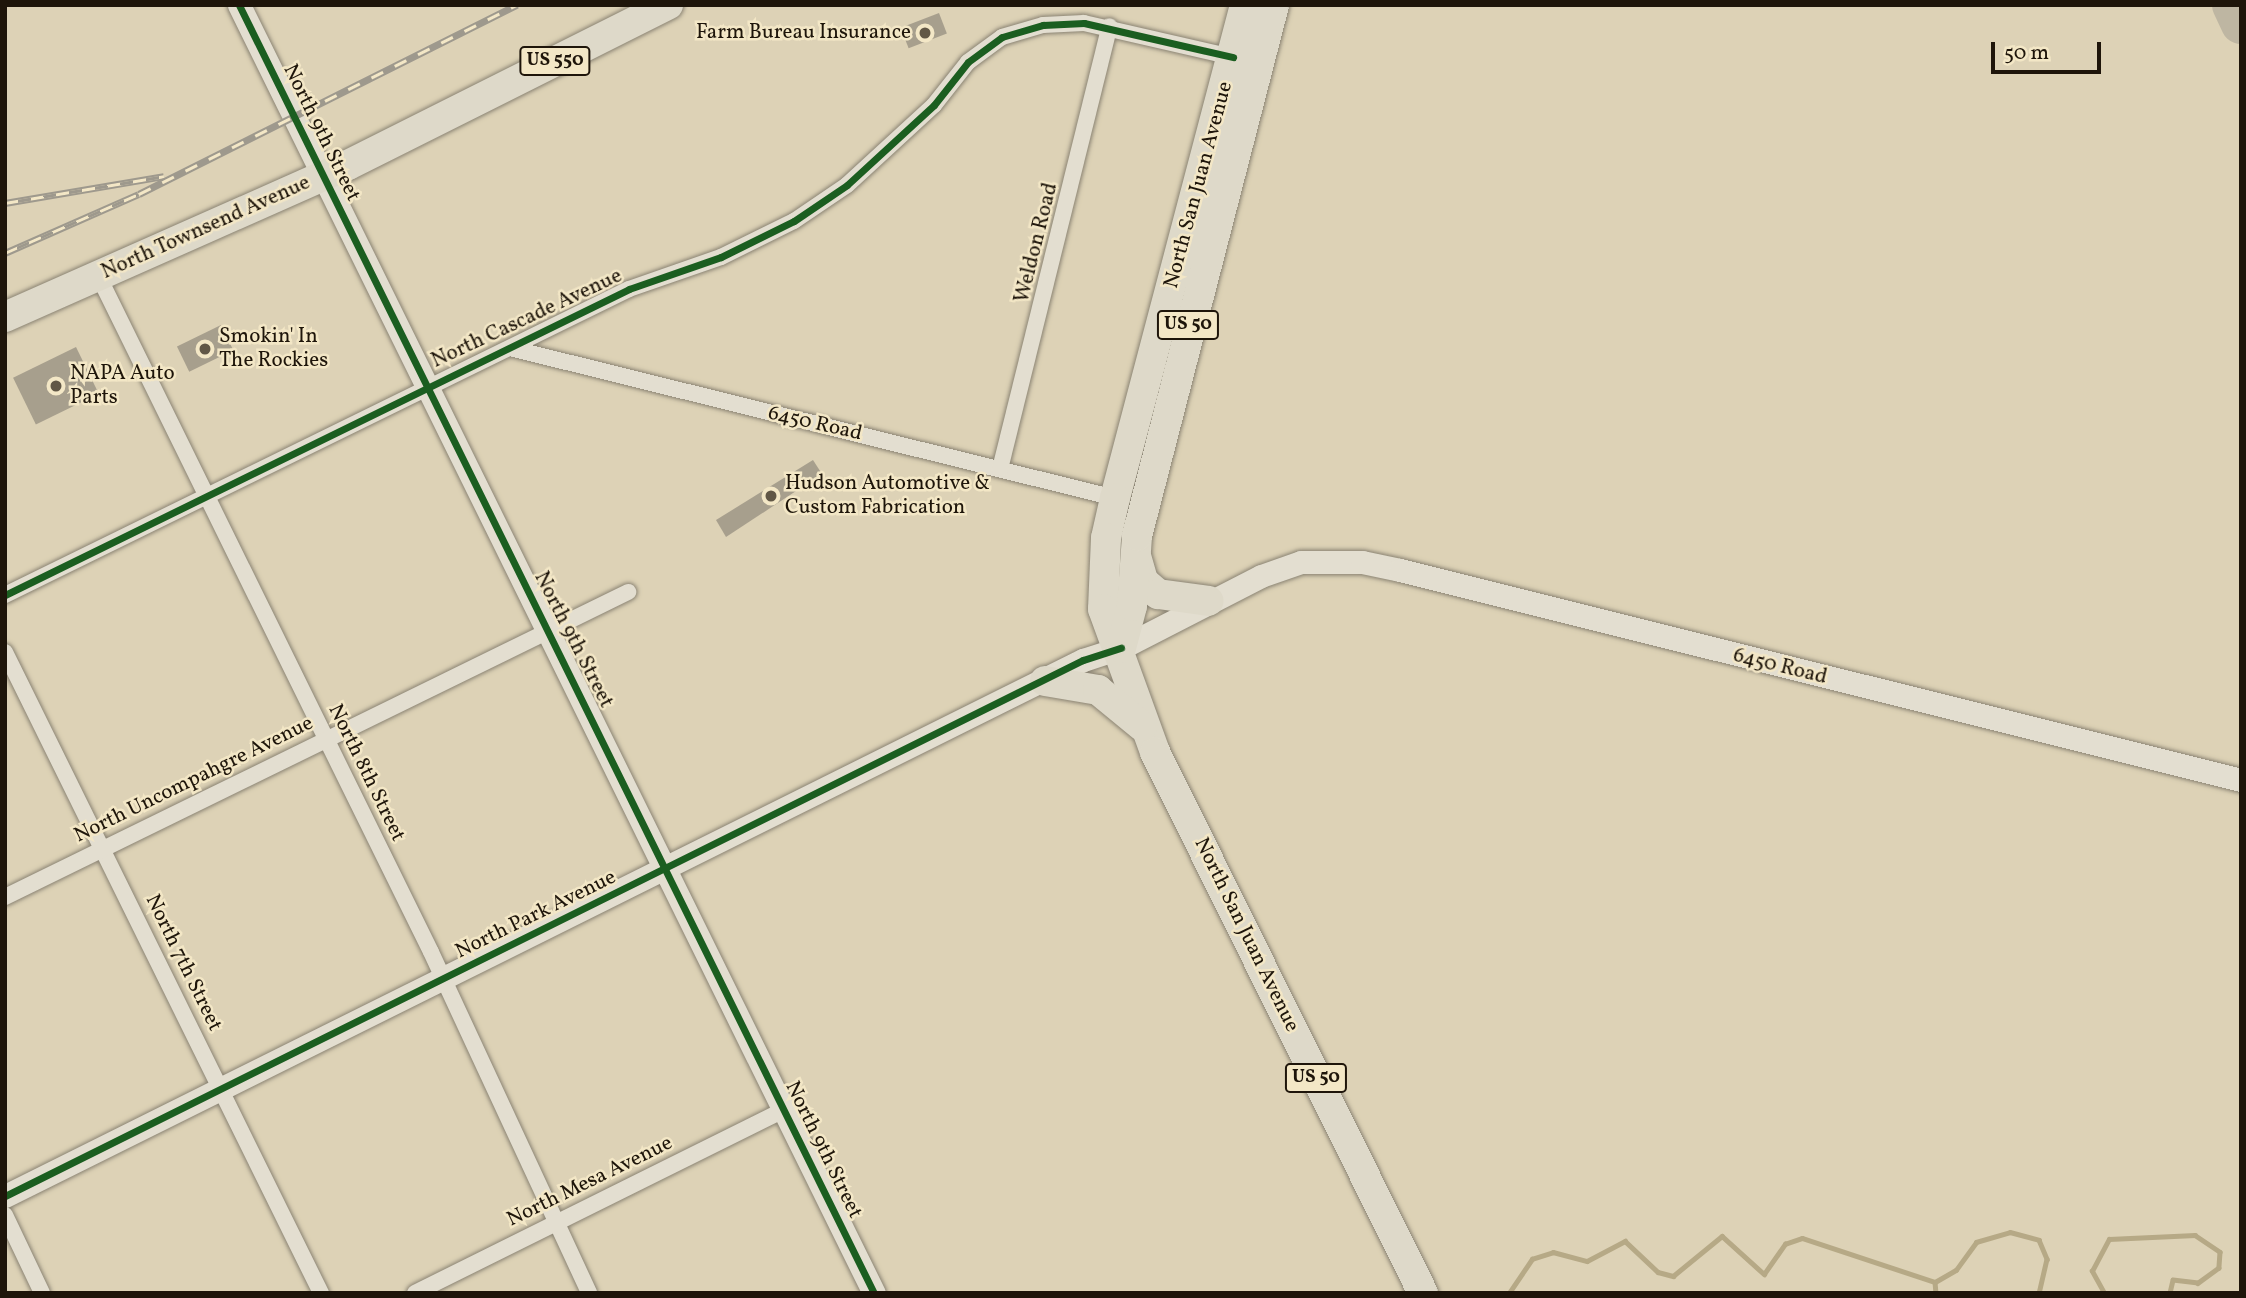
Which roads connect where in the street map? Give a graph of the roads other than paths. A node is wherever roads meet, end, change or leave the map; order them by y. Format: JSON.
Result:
{"nodes":[{"id":1,"x":239,"y":5,"type":"edge"},
{"id":2,"x":668,"y":5,"type":"edge"},
{"id":3,"x":1244,"y":5,"type":"edge"},
{"id":4,"x":1274,"y":5,"type":"edge"},
{"id":5,"x":1110,"y":26,"type":"junction"},
{"id":6,"x":1233,"y":57,"type":"junction"},
{"id":7,"x":320,"y":177,"type":"junction"},
{"id":8,"x":97,"y":275,"type":"junction"},
{"id":9,"x":5,"y":317,"type":"edge"},
{"id":10,"x":514,"y":349,"type":"junction"},
{"id":11,"x":430,"y":385,"type":"junction"},
{"id":12,"x":1000,"y":470,"type":"junction"},
{"id":13,"x":206,"y":495,"type":"junction"},
{"id":14,"x":1115,"y":498,"type":"junction"},
{"id":15,"x":1135,"y":552,"type":"junction"},
{"id":16,"x":1319,"y":560,"type":"joint"},
{"id":17,"x":628,"y":592,"type":"dead end"},
{"id":18,"x":5,"y":595,"type":"edge"},
{"id":19,"x":1209,"y":601,"type":"junction"},
{"id":20,"x":548,"y":631,"type":"junction"},
{"id":21,"x":1121,"y":648,"type":"junction"},
{"id":22,"x":5,"y":652,"type":"edge"},
{"id":23,"x":1045,"y":681,"type":"junction"},
{"id":24,"x":1145,"y":728,"type":"junction"},
{"id":25,"x":327,"y":738,"type":"junction"},
{"id":26,"x":2241,"y":780,"type":"edge"},
{"id":27,"x":103,"y":850,"type":"junction"},
{"id":28,"x":667,"y":871,"type":"junction"},
{"id":29,"x":5,"y":897,"type":"edge"},
{"id":30,"x":444,"y":980,"type":"junction"},
{"id":31,"x":223,"y":1090,"type":"junction"},
{"id":32,"x":783,"y":1110,"type":"junction"},
{"id":33,"x":5,"y":1196,"type":"edge"},
{"id":34,"x":5,"y":1215,"type":"edge"},
{"id":35,"x":554,"y":1222,"type":"junction"},
{"id":36,"x":42,"y":1293,"type":"edge"},
{"id":37,"x":321,"y":1293,"type":"edge"},
{"id":38,"x":415,"y":1293,"type":"edge"},
{"id":39,"x":589,"y":1293,"type":"edge"},
{"id":40,"x":874,"y":1293,"type":"edge"},
{"id":41,"x":1423,"y":1293,"type":"edge"}],
"edges":[{"from":1,"to":7,"type":"street","name":"North 9th Street"},
{"from":2,"to":7,"type":"highway","name":"North Townsend Avenue","number":"US 550"},
{"from":3,"to":6,"type":"highway","name":"North San Juan Avenue","number":"US 50"},
{"from":4,"to":15,"type":"highway","name":"North San Juan Avenue","number":"US 50"},
{"from":5,"to":6,"type":"street","name":"North Cascade Avenue"},
{"from":5,"to":10,"type":"street","name":"North Cascade Avenue"},
{"from":5,"to":12,"type":"street","name":"Weldon Road"},
{"from":6,"to":14,"type":"highway","name":"North San Juan Avenue","number":"US 50"},
{"from":7,"to":8,"type":"highway","name":"North Townsend Avenue","number":"US 550"},
{"from":7,"to":11,"type":"street","name":"North 9th Street"},
{"from":8,"to":9,"type":"highway","name":"North Townsend Avenue","number":"US 550"},
{"from":8,"to":13,"type":"street","name":"North 8th Street"},
{"from":10,"to":11,"type":"street","name":"North Cascade Avenue"},
{"from":10,"to":12,"type":"street","name":"6450 Road"},
{"from":11,"to":13,"type":"street","name":"North Cascade Avenue"},
{"from":11,"to":20,"type":"street","name":"North 9th Street"},
{"from":12,"to":14,"type":"street","name":"6450 Road"},
{"from":13,"to":18,"type":"street","name":"North Cascade Avenue"},
{"from":13,"to":25,"type":"street","name":"North 8th Street"},
{"from":14,"to":21,"type":"highway","name":"North San Juan Avenue","number":"US 50"},
{"from":15,"to":19,"type":"highway"},
{"from":15,"to":21,"type":"highway","name":"North San Juan Avenue","number":"US 50"},
{"from":16,"to":19,"type":"street","name":"North Park Avenue"},
{"from":16,"to":26,"type":"street","name":"6450 Road"},
{"from":17,"to":20,"type":"street","name":"North Uncompahgre Avenue"},
{"from":19,"to":21,"type":"street","name":"North Park Avenue"},
{"from":20,"to":25,"type":"street","name":"North Uncompahgre Avenue"},
{"from":20,"to":28,"type":"street","name":"North 9th Street"},
{"from":21,"to":23,"type":"street","name":"North Park Avenue"},
{"from":21,"to":24,"type":"highway","name":"North San Juan Avenue","number":"US 50"},
{"from":22,"to":27,"type":"street","name":"North 7th Street"},
{"from":23,"to":24,"type":"highway"},
{"from":23,"to":28,"type":"street","name":"North Park Avenue"},
{"from":24,"to":41,"type":"highway","name":"North San Juan Avenue","number":"US 50"},
{"from":25,"to":27,"type":"street","name":"North Uncompahgre Avenue"},
{"from":25,"to":30,"type":"street","name":"North 8th Street"},
{"from":27,"to":29,"type":"street","name":"North Uncompahgre Avenue"},
{"from":27,"to":31,"type":"street","name":"North 7th Street"},
{"from":28,"to":30,"type":"street","name":"North Park Avenue"},
{"from":28,"to":32,"type":"street","name":"North 9th Street"},
{"from":30,"to":31,"type":"street","name":"North Park Avenue"},
{"from":30,"to":35,"type":"street","name":"North 8th Street"},
{"from":31,"to":33,"type":"street","name":"North Park Avenue"},
{"from":31,"to":37,"type":"street","name":"North 7th Street"},
{"from":32,"to":35,"type":"street","name":"North Mesa Avenue"},
{"from":32,"to":40,"type":"street","name":"North 9th Street"},
{"from":34,"to":36,"type":"street"},
{"from":35,"to":38,"type":"street","name":"North Mesa Avenue"},
{"from":35,"to":39,"type":"street","name":"North 8th Street"}]}
